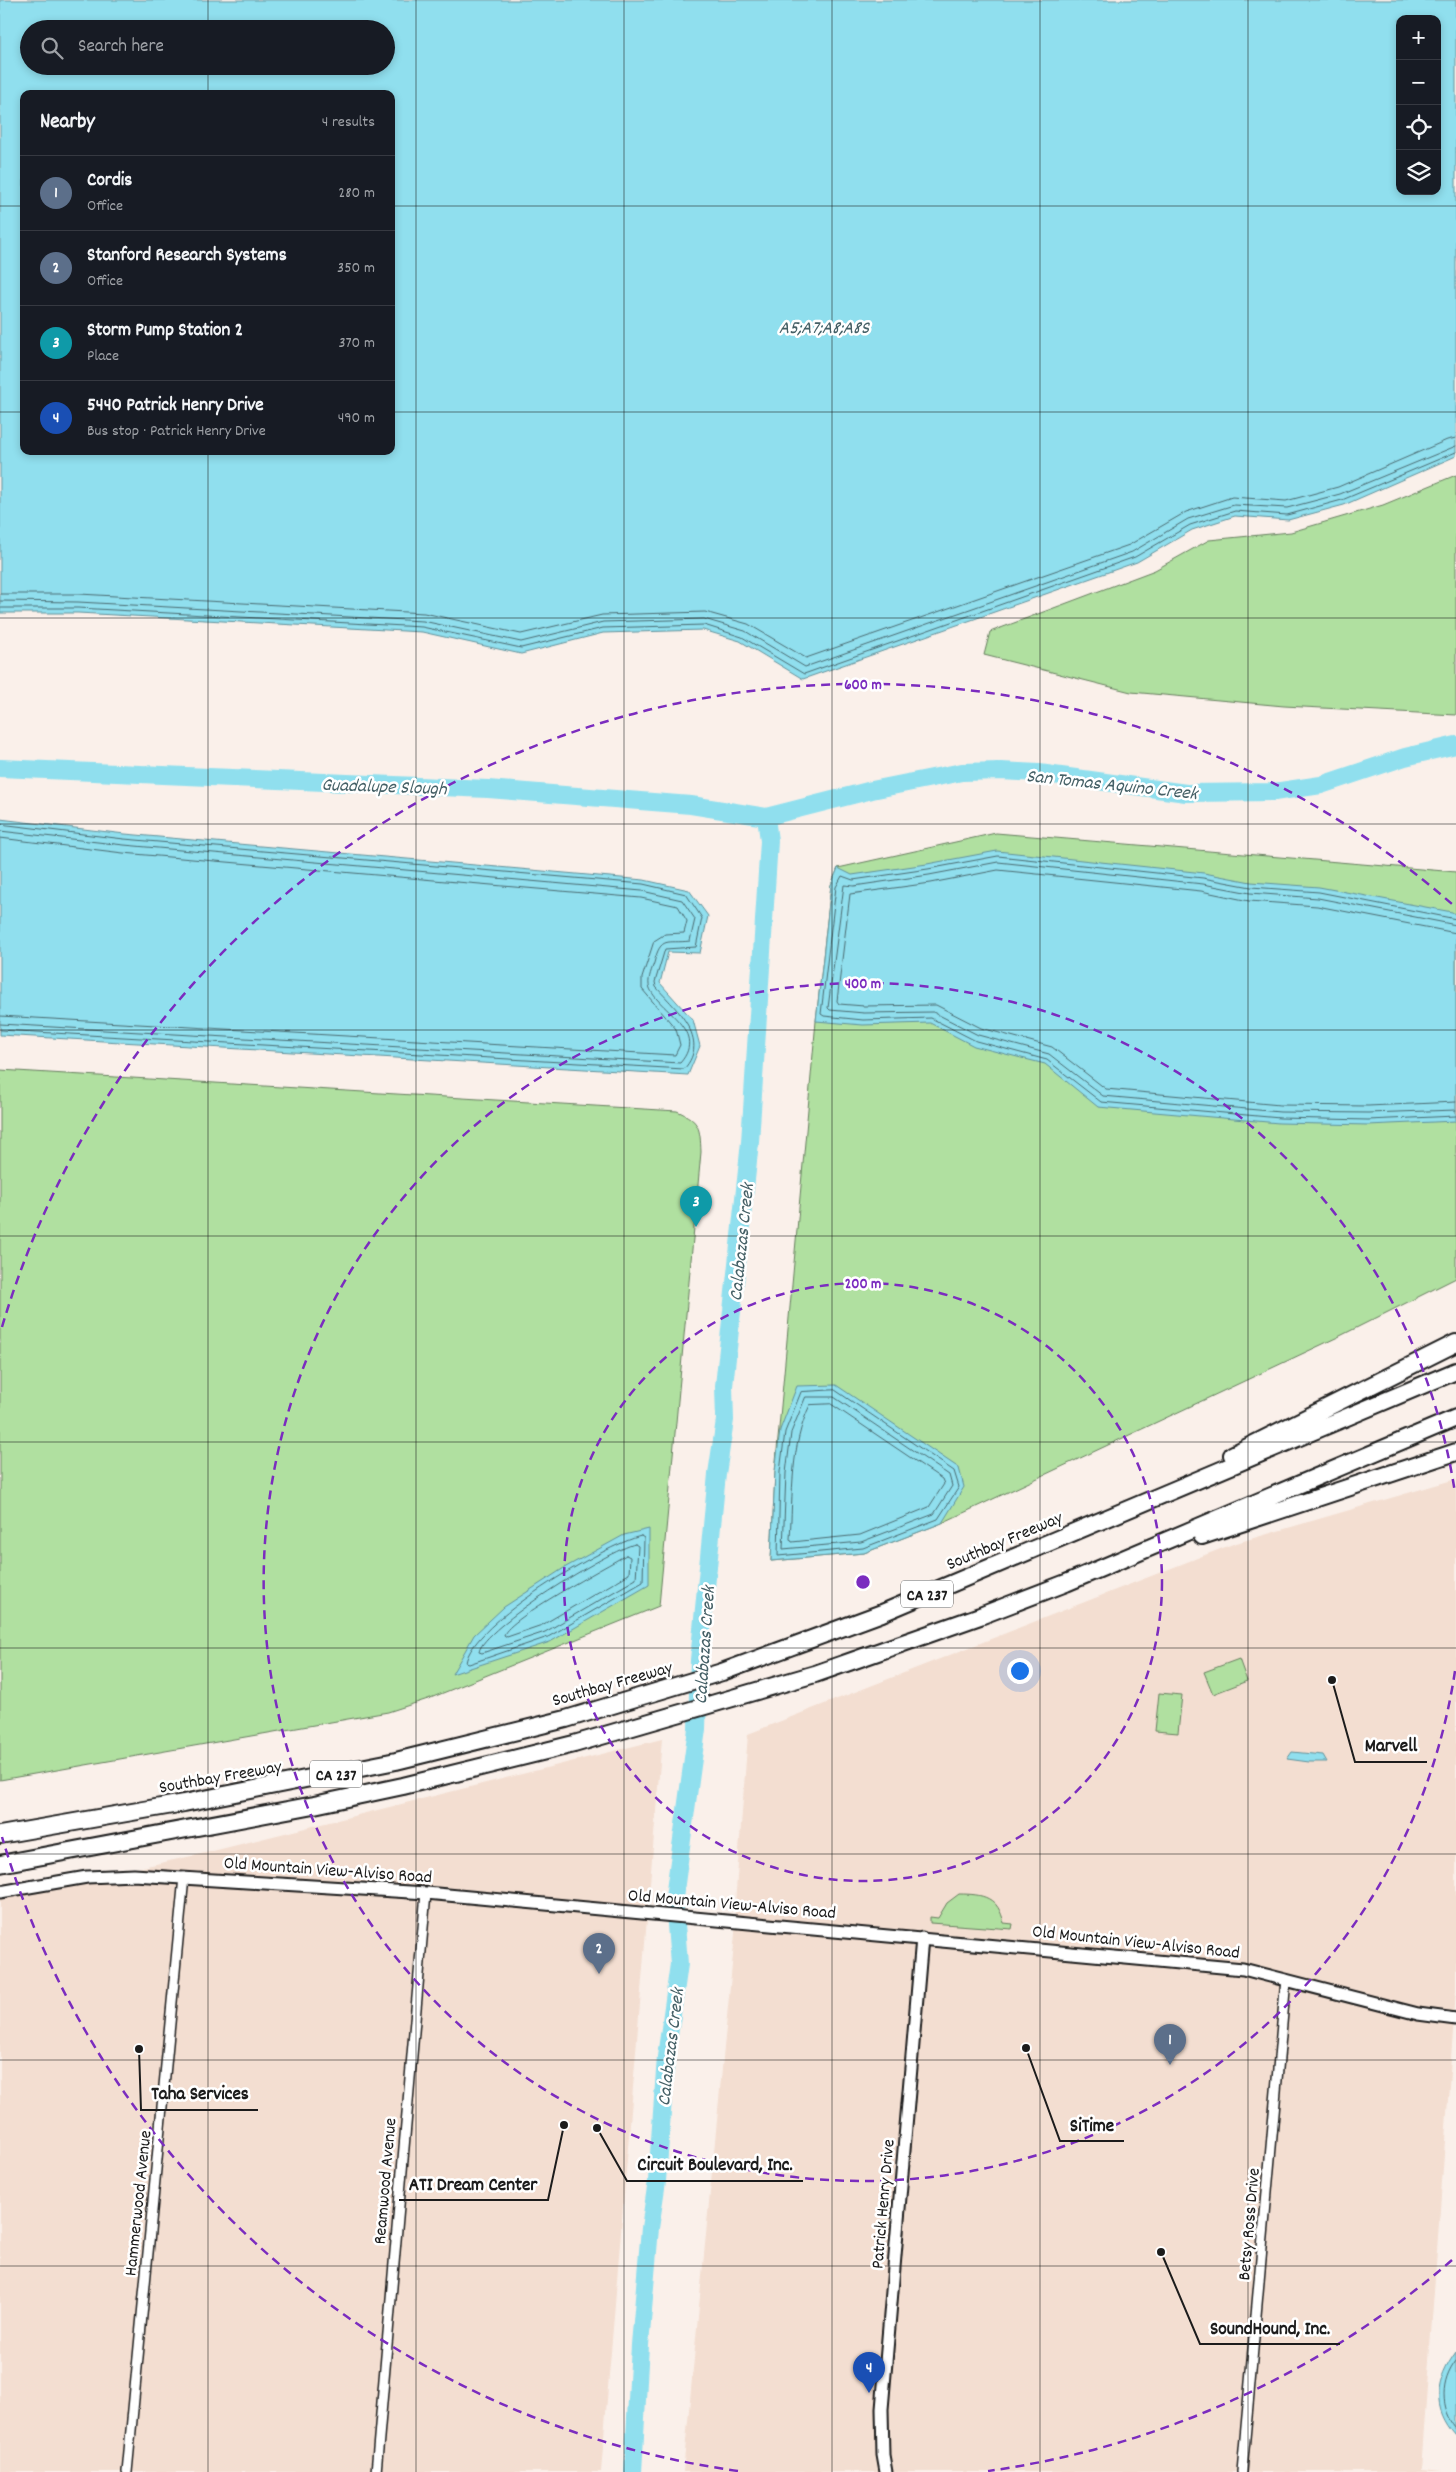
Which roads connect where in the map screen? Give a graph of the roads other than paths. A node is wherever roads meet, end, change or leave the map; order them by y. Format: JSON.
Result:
{"nodes":[{"id":1,"x":1456,"y":1343,"type":"edge"},
{"id":2,"x":1456,"y":1371,"type":"edge"},
{"id":3,"x":1456,"y":1418,"type":"edge"},
{"id":4,"x":1456,"y":1452,"type":"edge"},
{"id":5,"x":1130,"y":1508,"type":"junction"},
{"id":6,"x":1066,"y":1583,"type":"junction"},
{"id":7,"x":0,"y":1835,"type":"edge"},
{"id":8,"x":0,"y":1864,"type":"edge"},
{"id":9,"x":184,"y":1878,"type":"junction"},
{"id":10,"x":0,"y":1892,"type":"edge"},
{"id":11,"x":426,"y":1893,"type":"junction"},
{"id":12,"x":922,"y":1938,"type":"junction"},
{"id":13,"x":1286,"y":1979,"type":"junction"},
{"id":14,"x":1456,"y":2019,"type":"edge"},
{"id":15,"x":127,"y":2472,"type":"edge"},
{"id":16,"x":376,"y":2472,"type":"edge"},
{"id":17,"x":886,"y":2472,"type":"edge"},
{"id":18,"x":1242,"y":2472,"type":"edge"}],
"edges":[{"from":1,"to":5,"type":"highway"},
{"from":2,"to":5,"type":"highway","name":"Southbay Freeway","number":"CA 237"},
{"from":3,"to":6,"type":"highway","number":"CA 237"},
{"from":4,"to":6,"type":"highway"},
{"from":5,"to":7,"type":"highway","name":"Southbay Freeway","number":"CA 237"},
{"from":6,"to":8,"type":"highway","number":"CA 237"},
{"from":9,"to":10,"type":"street","name":"Old Mountain View-Alviso Road"},
{"from":9,"to":11,"type":"street","name":"Old Mountain View-Alviso Road"},
{"from":9,"to":15,"type":"street","name":"Hammerwood Avenue"},
{"from":11,"to":12,"type":"street","name":"Old Mountain View-Alviso Road"},
{"from":11,"to":16,"type":"street","name":"Reamwood Avenue"},
{"from":12,"to":13,"type":"street","name":"Old Mountain View-Alviso Road"},
{"from":12,"to":17,"type":"street","name":"Patrick Henry Drive"},
{"from":13,"to":14,"type":"street","name":"Old Mountain View-Alviso Road"},
{"from":13,"to":18,"type":"street","name":"Betsy Ross Drive"}]}
